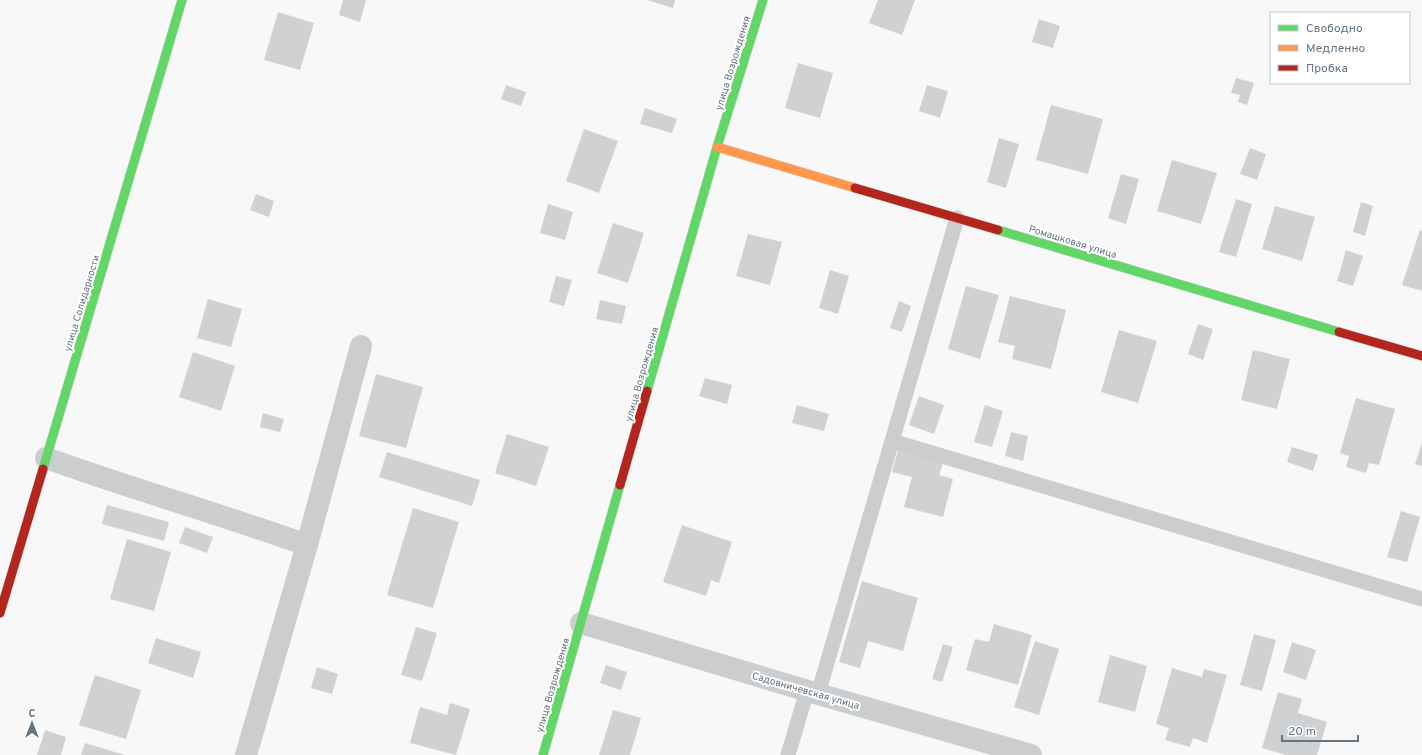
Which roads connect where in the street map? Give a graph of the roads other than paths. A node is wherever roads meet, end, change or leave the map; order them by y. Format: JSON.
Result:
{"nodes":[{"id":1,"x":182,"y":0,"type":"edge"},
{"id":2,"x":763,"y":0,"type":"edge"},
{"id":3,"x":717,"y":147,"type":"junction"},
{"id":4,"x":957,"y":218,"type":"junction"},
{"id":5,"x":361,"y":346,"type":"dead end"},
{"id":6,"x":1422,"y":356,"type":"edge"},
{"id":7,"x":892,"y":441,"type":"junction"},
{"id":8,"x":46,"y":458,"type":"junction"},
{"id":9,"x":307,"y":545,"type":"junction"},
{"id":10,"x":1422,"y":599,"type":"edge"},
{"id":11,"x":0,"y":613,"type":"edge"},
{"id":12,"x":581,"y":623,"type":"junction"},
{"id":13,"x":812,"y":693,"type":"junction"},
{"id":14,"x":246,"y":755,"type":"edge"},
{"id":15,"x":543,"y":755,"type":"edge"},
{"id":16,"x":788,"y":755,"type":"edge"},
{"id":17,"x":1031,"y":755,"type":"edge"}],
"edges":[{"from":1,"to":8,"type":"street","name":"улица Солидарности"},
{"from":2,"to":3,"type":"street","name":"улица Возрождения"},
{"from":3,"to":4,"type":"street","name":"Ромашковая улица"},
{"from":3,"to":12,"type":"street","name":"улица Возрождения"},
{"from":4,"to":6,"type":"street","name":"Ромашковая улица"},
{"from":4,"to":7,"type":"lane"},
{"from":5,"to":9,"type":"street"},
{"from":7,"to":10,"type":"lane"},
{"from":7,"to":13,"type":"lane"},
{"from":8,"to":9,"type":"street"},
{"from":8,"to":11,"type":"street","name":"улица Солидарности"},
{"from":9,"to":14,"type":"street"},
{"from":12,"to":13,"type":"street","name":"Садовничевская улица"},
{"from":12,"to":15,"type":"street","name":"улица Возрождения"},
{"from":13,"to":16,"type":"lane"},
{"from":13,"to":17,"type":"street","name":"Садовничевская улица"}]}
